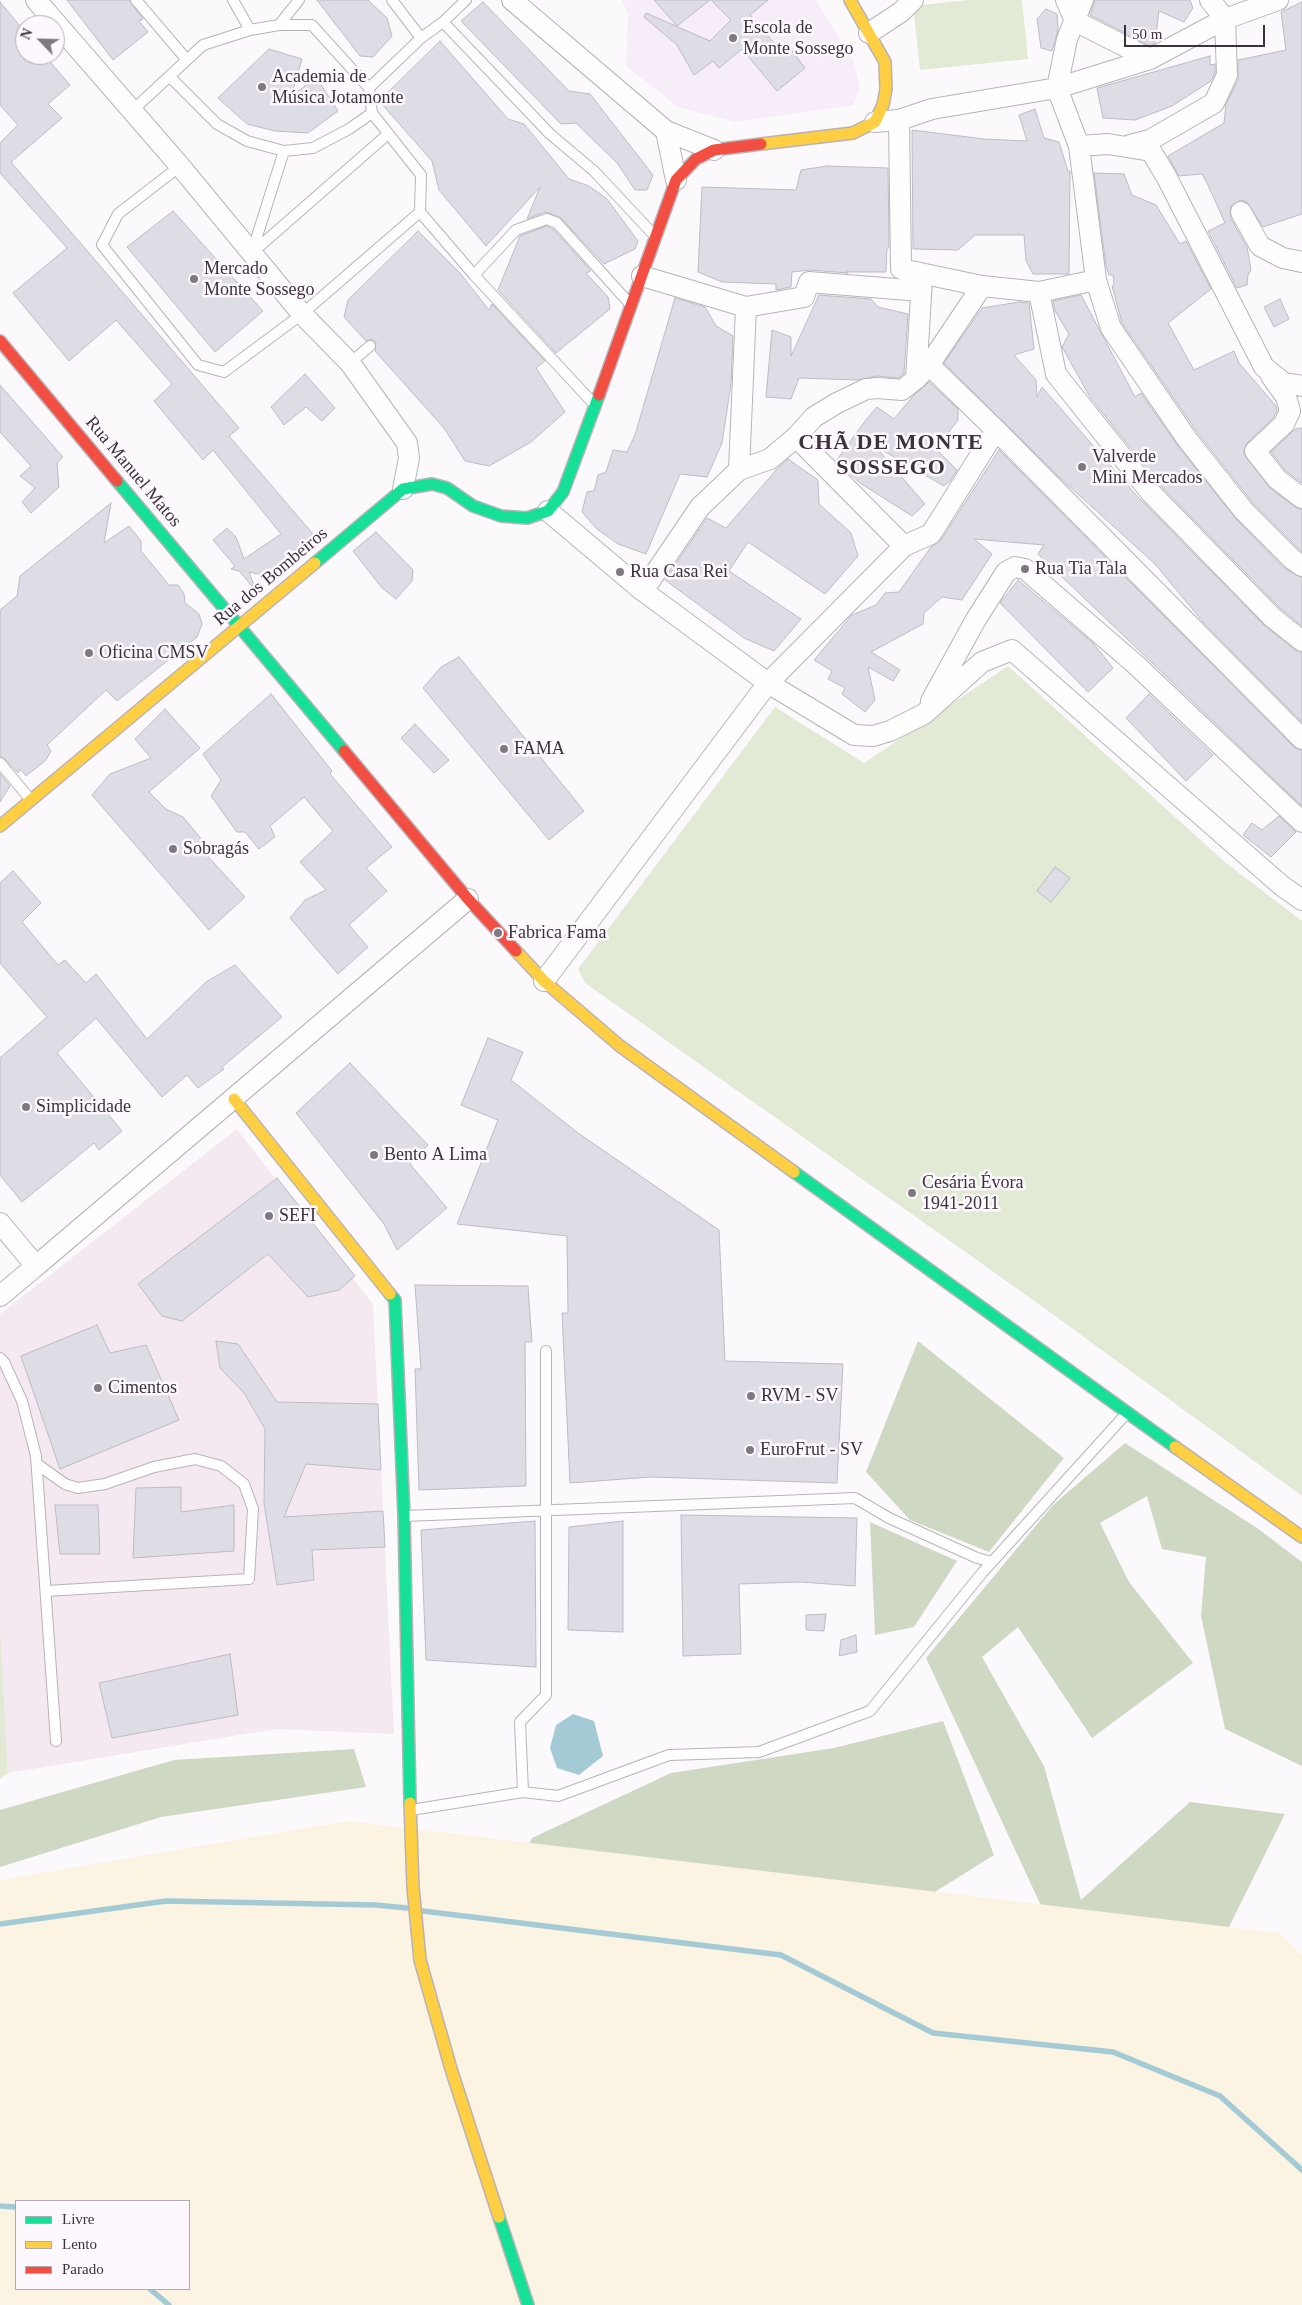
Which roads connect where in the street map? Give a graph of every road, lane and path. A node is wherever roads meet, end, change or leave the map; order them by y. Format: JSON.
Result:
{"nodes":[{"id":1,"x":36,"y":0,"type":"edge"},
{"id":2,"x":136,"y":0,"type":"edge"},
{"id":3,"x":233,"y":0,"type":"edge"},
{"id":4,"x":299,"y":0,"type":"edge"},
{"id":5,"x":392,"y":0,"type":"edge"},
{"id":6,"x":466,"y":0,"type":"edge"},
{"id":7,"x":512,"y":0,"type":"edge"},
{"id":8,"x":850,"y":0,"type":"edge"},
{"id":9,"x":913,"y":0,"type":"edge"},
{"id":10,"x":1066,"y":0,"type":"edge"},
{"id":11,"x":1083,"y":0,"type":"edge"},
{"id":12,"x":1210,"y":0,"type":"edge"},
{"id":13,"x":1278,"y":0,"type":"edge"},
{"id":14,"x":1225,"y":19,"type":"junction"},
{"id":15,"x":1074,"y":21,"type":"junction"},
{"id":16,"x":443,"y":22,"type":"junction"},
{"id":17,"x":278,"y":25,"type":"junction"},
{"id":18,"x":250,"y":30,"type":"junction"},
{"id":19,"x":869,"y":33,"type":"junction"},
{"id":20,"x":421,"y":38,"type":"junction"},
{"id":21,"x":1150,"y":59,"type":"junction"},
{"id":22,"x":186,"y":60,"type":"junction"},
{"id":23,"x":170,"y":77,"type":"junction"},
{"id":24,"x":369,"y":88,"type":"junction"},
{"id":25,"x":1057,"y":88,"type":"junction"},
{"id":26,"x":132,"y":110,"type":"junction"},
{"id":27,"x":372,"y":113,"type":"junction"},
{"id":28,"x":899,"y":120,"type":"junction"},
{"id":29,"x":875,"y":122,"type":"junction"},
{"id":30,"x":666,"y":132,"type":"junction"},
{"id":31,"x":388,"y":134,"type":"junction"},
{"id":32,"x":1079,"y":146,"type":"junction"},
{"id":33,"x":1124,"y":147,"type":"junction"},
{"id":34,"x":714,"y":150,"type":"junction"},
{"id":35,"x":284,"y":151,"type":"junction"},
{"id":36,"x":180,"y":166,"type":"junction"},
{"id":37,"x":676,"y":180,"type":"junction"},
{"id":38,"x":420,"y":212,"type":"junction"},
{"id":39,"x":1241,"y":212,"type":"dead end"},
{"id":40,"x":656,"y":237,"type":"junction"},
{"id":41,"x":252,"y":252,"type":"junction"},
{"id":42,"x":1302,"y":262,"type":"edge"},
{"id":43,"x":474,"y":275,"type":"junction"},
{"id":44,"x":642,"y":276,"type":"junction"},
{"id":45,"x":1096,"y":280,"type":"junction"},
{"id":46,"x":922,"y":281,"type":"junction"},
{"id":47,"x":982,"y":286,"type":"junction"},
{"id":48,"x":1039,"y":292,"type":"junction"},
{"id":49,"x":632,"y":306,"type":"junction"},
{"id":50,"x":746,"y":307,"type":"junction"},
{"id":51,"x":302,"y":314,"type":"junction"},
{"id":52,"x":0,"y":341,"type":"edge"},
{"id":53,"x":370,"y":346,"type":"dead end"},
{"id":54,"x":350,"y":363,"type":"junction"},
{"id":55,"x":1264,"y":367,"type":"junction"},
{"id":56,"x":923,"y":372,"type":"junction"},
{"id":57,"x":1302,"y":386,"type":"edge"},
{"id":58,"x":596,"y":406,"type":"junction"},
{"id":59,"x":996,"y":430,"type":"junction"},
{"id":60,"x":796,"y":437,"type":"junction"},
{"id":61,"x":740,"y":470,"type":"junction"},
{"id":62,"x":403,"y":489,"type":"junction"},
{"id":63,"x":1302,"y":498,"type":"edge"},
{"id":64,"x":548,"y":511,"type":"junction"},
{"id":65,"x":904,"y":546,"type":"junction"},
{"id":66,"x":1302,"y":566,"type":"edge"},
{"id":67,"x":643,"y":591,"type":"junction"},
{"id":68,"x":240,"y":626,"type":"junction"},
{"id":69,"x":1302,"y":641,"type":"edge"},
{"id":70,"x":768,"y":683,"type":"junction"},
{"id":71,"x":924,"y":714,"type":"junction"},
{"id":72,"x":1302,"y":739,"type":"edge"},
{"id":73,"x":0,"y":763,"type":"edge"},
{"id":74,"x":31,"y":800,"type":"junction"},
{"id":75,"x":1302,"y":822,"type":"edge"},
{"id":76,"x":0,"y":826,"type":"edge"},
{"id":77,"x":468,"y":899,"type":"junction"},
{"id":78,"x":1302,"y":900,"type":"edge"},
{"id":79,"x":544,"y":981,"type":"junction"},
{"id":80,"x":234,"y":1099,"type":"junction"},
{"id":81,"x":0,"y":1223,"type":"edge"},
{"id":82,"x":36,"y":1266,"type":"junction"},
{"id":83,"x":0,"y":1296,"type":"edge"},
{"id":84,"x":546,"y":1352,"type":"dead end"},
{"id":85,"x":0,"y":1358,"type":"edge"},
{"id":86,"x":1126,"y":1413,"type":"junction"},
{"id":87,"x":37,"y":1464,"type":"junction"},
{"id":88,"x":547,"y":1510,"type":"junction"},
{"id":89,"x":404,"y":1516,"type":"junction"},
{"id":90,"x":1302,"y":1537,"type":"edge"},
{"id":91,"x":992,"y":1562,"type":"junction"},
{"id":92,"x":46,"y":1590,"type":"junction"},
{"id":93,"x":56,"y":1741,"type":"dead end"},
{"id":94,"x":523,"y":1792,"type":"junction"},
{"id":95,"x":410,"y":1810,"type":"junction"},
{"id":96,"x":528,"y":2305,"type":"edge"}],
"edges":[{"from":1,"to":26,"type":"street"},
{"from":2,"to":22,"type":"lane"},
{"from":3,"to":18,"type":"lane"},
{"from":4,"to":17,"type":"lane"},
{"from":5,"to":20,"type":"lane"},
{"from":6,"to":16,"type":"lane"},
{"from":7,"to":30,"type":"street"},
{"from":8,"to":19,"type":"main road"},
{"from":9,"to":19,"type":"street"},
{"from":10,"to":15,"type":"street"},
{"from":11,"to":15,"type":"street"},
{"from":12,"to":14,"type":"street"},
{"from":13,"to":14,"type":"street"},
{"from":14,"to":21,"type":"street"},
{"from":14,"to":33,"type":"street"},
{"from":15,"to":21,"type":"street"},
{"from":15,"to":25,"type":"street"},
{"from":16,"to":20,"type":"lane"},
{"from":16,"to":40,"type":"lane"},
{"from":17,"to":18,"type":"lane"},
{"from":17,"to":24,"type":"lane"},
{"from":18,"to":22,"type":"lane"},
{"from":19,"to":29,"type":"main road"},
{"from":20,"to":24,"type":"lane"},
{"from":21,"to":25,"type":"street"},
{"from":22,"to":23,"type":"lane"},
{"from":23,"to":26,"type":"lane"},
{"from":23,"to":35,"type":"lane"},
{"from":24,"to":27,"type":"lane"},
{"from":25,"to":28,"type":"street"},
{"from":25,"to":32,"type":"street"},
{"from":26,"to":36,"type":"street"},
{"from":27,"to":31,"type":"lane"},
{"from":27,"to":35,"type":"lane"},
{"from":28,"to":29,"type":"street"},
{"from":28,"to":46,"type":"street"},
{"from":29,"to":34,"type":"main road"},
{"from":30,"to":34,"type":"street"},
{"from":30,"to":37,"type":"street"},
{"from":31,"to":38,"type":"lane"},
{"from":31,"to":41,"type":"lane"},
{"from":32,"to":33,"type":"street"},
{"from":32,"to":45,"type":"street"},
{"from":33,"to":55,"type":"street"},
{"from":34,"to":37,"type":"main road"},
{"from":35,"to":41,"type":"lane"},
{"from":36,"to":41,"type":"street"},
{"from":36,"to":51,"type":"lane"},
{"from":37,"to":40,"type":"main road"},
{"from":38,"to":43,"type":"lane"},
{"from":38,"to":51,"type":"lane"},
{"from":39,"to":42,"type":"street"},
{"from":40,"to":44,"type":"main road"},
{"from":41,"to":51,"type":"street"},
{"from":43,"to":49,"type":"lane"},
{"from":43,"to":58,"type":"lane"},
{"from":44,"to":49,"type":"main road"},
{"from":44,"to":50,"type":"street"},
{"from":45,"to":48,"type":"street"},
{"from":45,"to":66,"type":"street"},
{"from":46,"to":47,"type":"street"},
{"from":46,"to":50,"type":"street"},
{"from":46,"to":56,"type":"street"},
{"from":47,"to":48,"type":"street"},
{"from":47,"to":56,"type":"street"},
{"from":48,"to":69,"type":"street"},
{"from":49,"to":58,"type":"main road"},
{"from":50,"to":61,"type":"street"},
{"from":51,"to":54,"type":"street"},
{"from":52,"to":68,"type":"main road","name":"Rua Manuel Matos"},
{"from":53,"to":54,"type":"lane"},
{"from":54,"to":62,"type":"street"},
{"from":55,"to":57,"type":"street"},
{"from":55,"to":63,"type":"street"},
{"from":56,"to":59,"type":"street"},
{"from":56,"to":60,"type":"street"},
{"from":58,"to":64,"type":"main road"},
{"from":59,"to":65,"type":"street"},
{"from":59,"to":72,"type":"street"},
{"from":60,"to":61,"type":"street"},
{"from":60,"to":65,"type":"street"},
{"from":61,"to":67,"type":"street"},
{"from":62,"to":64,"type":"main road"},
{"from":62,"to":68,"type":"main road","name":"Rua dos Bombeiros"},
{"from":64,"to":67,"type":"street"},
{"from":65,"to":70,"type":"street"},
{"from":67,"to":70,"type":"street"},
{"from":68,"to":74,"type":"main road","name":"Rua dos Bombeiros"},
{"from":68,"to":77,"type":"main road","name":"Rua Manuel Matos"},
{"from":70,"to":71,"type":"street"},
{"from":70,"to":79,"type":"street"},
{"from":71,"to":75,"type":"street"},
{"from":71,"to":78,"type":"street"},
{"from":73,"to":74,"type":"lane"},
{"from":74,"to":76,"type":"main road","name":"Rua dos Bombeiros"},
{"from":77,"to":79,"type":"main road","name":"Rua Manuel Matos"},
{"from":77,"to":80,"type":"street"},
{"from":79,"to":86,"type":"main road","name":"Rua Manuel Matos"},
{"from":80,"to":82,"type":"street"},
{"from":80,"to":89,"type":"main road"},
{"from":81,"to":82,"type":"street"},
{"from":82,"to":83,"type":"street"},
{"from":84,"to":88,"type":"lane"},
{"from":85,"to":87,"type":"lane"},
{"from":86,"to":90,"type":"main road","name":"Rua Manuel Matos"},
{"from":86,"to":91,"type":"lane"},
{"from":87,"to":92,"type":"lane"},
{"from":87,"to":92,"type":"lane"},
{"from":88,"to":89,"type":"lane"},
{"from":88,"to":91,"type":"lane"},
{"from":88,"to":94,"type":"lane"},
{"from":89,"to":95,"type":"main road"},
{"from":91,"to":94,"type":"lane"},
{"from":92,"to":93,"type":"lane"},
{"from":94,"to":95,"type":"lane"},
{"from":95,"to":96,"type":"main road"}]}
